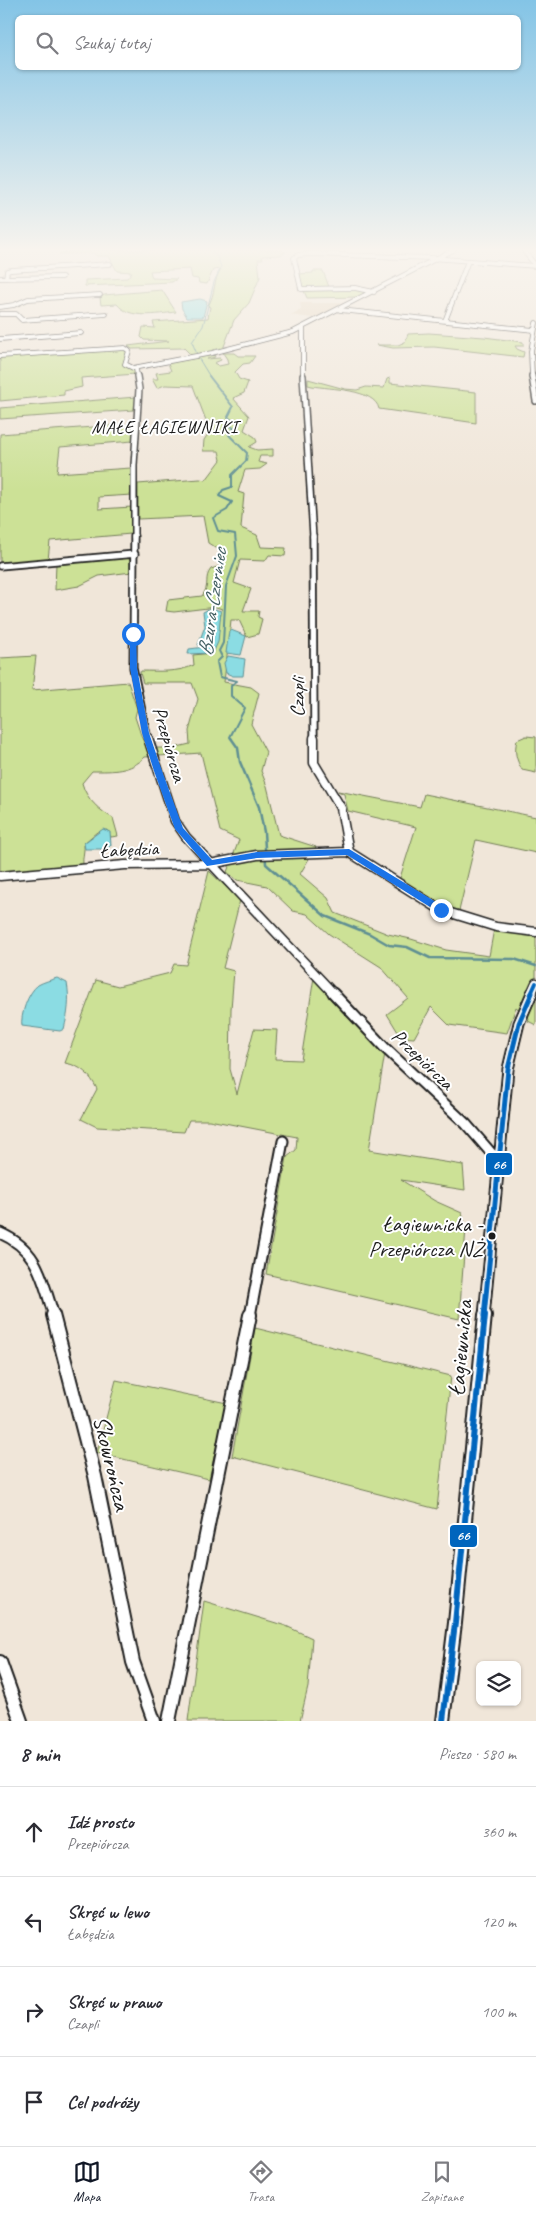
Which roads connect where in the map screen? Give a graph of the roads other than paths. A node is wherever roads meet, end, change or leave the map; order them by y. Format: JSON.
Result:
{"nodes":[{"id":1,"x":534,"y":330,"type":"edge"},
{"id":2,"x":303,"y":331,"type":"joint"},
{"id":3,"x":82,"y":333,"type":"dead end"},
{"id":4,"x":0,"y":339,"type":"edge"},
{"id":5,"x":84,"y":343,"type":"dead end"},
{"id":6,"x":86,"y":350,"type":"junction"},
{"id":7,"x":0,"y":356,"type":"edge"},
{"id":8,"x":136,"y":368,"type":"junction"},
{"id":9,"x":536,"y":401,"type":"edge"},
{"id":10,"x":134,"y":554,"type":"junction"},
{"id":11,"x":0,"y":566,"type":"edge"},
{"id":12,"x":349,"y":852,"type":"junction"},
{"id":13,"x":210,"y":864,"type":"junction"},
{"id":14,"x":0,"y":876,"type":"edge"},
{"id":15,"x":536,"y":932,"type":"edge"},
{"id":16,"x":536,"y":983,"type":"edge"},
{"id":17,"x":283,"y":1141,"type":"dead end"},
{"id":18,"x":499,"y":1162,"type":"junction"},
{"id":19,"x":0,"y":1233,"type":"edge"},
{"id":20,"x":0,"y":1662,"type":"edge"},
{"id":21,"x":21,"y":1721,"type":"edge"},
{"id":22,"x":154,"y":1721,"type":"edge"},
{"id":23,"x":169,"y":1721,"type":"edge"},
{"id":24,"x":443,"y":1721,"type":"edge"}],
"edges":[{"from":1,"to":9,"type":"street"},
{"from":2,"to":8,"type":"street"},
{"from":2,"to":12,"type":"street","name":"Czapli"},
{"from":3,"to":4,"type":"street"},
{"from":5,"to":6,"type":"street"},
{"from":6,"to":7,"type":"street"},
{"from":6,"to":8,"type":"street","name":"Przepiórcza"},
{"from":8,"to":10,"type":"street","name":"Przepiórcza"},
{"from":10,"to":11,"type":"street"},
{"from":10,"to":13,"type":"street","name":"Przepiórcza"},
{"from":12,"to":13,"type":"street","name":"Łabędzia"},
{"from":12,"to":15,"type":"street"},
{"from":13,"to":14,"type":"street","name":"Łabędzia"},
{"from":13,"to":18,"type":"street","name":"Przepiórcza"},
{"from":16,"to":18,"type":"street","name":"Łagiewnicka"},
{"from":17,"to":23,"type":"street"},
{"from":18,"to":24,"type":"street","name":"Łagiewnicka"},
{"from":19,"to":22,"type":"street","name":"Skowrończa"},
{"from":20,"to":21,"type":"street"}]}
